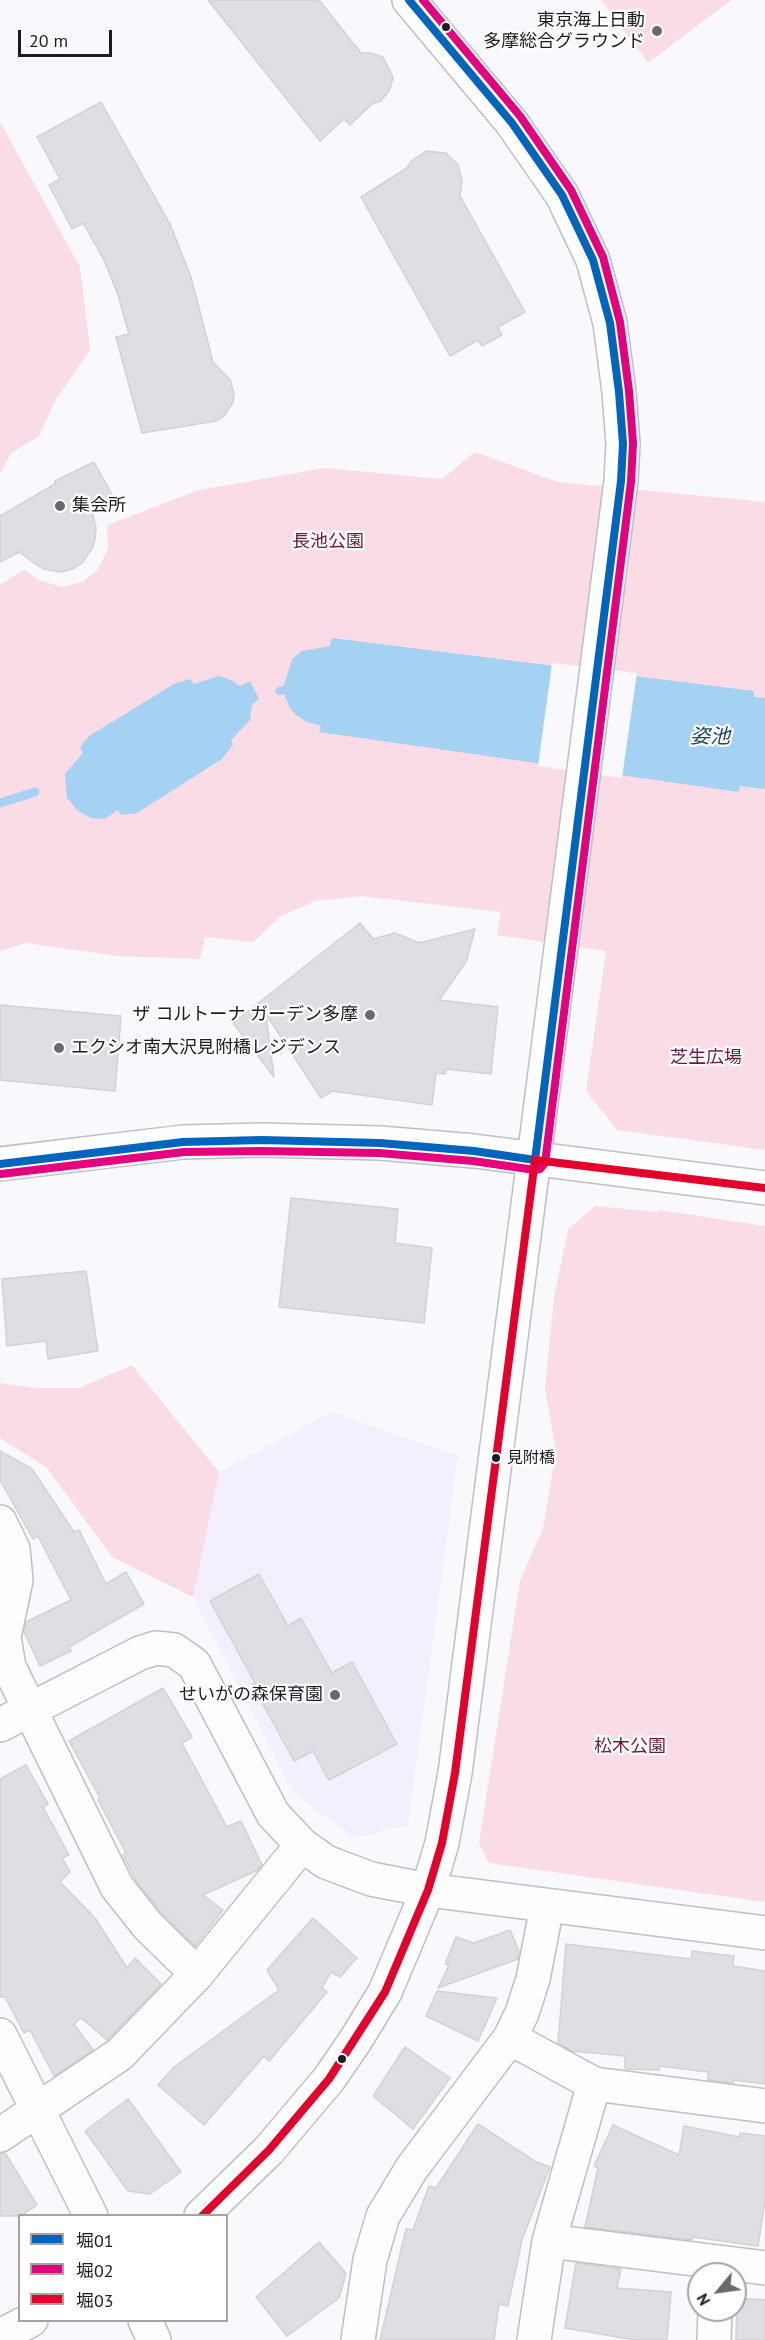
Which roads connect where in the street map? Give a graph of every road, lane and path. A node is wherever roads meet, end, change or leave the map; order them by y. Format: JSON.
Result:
{"nodes":[{"id":1,"x":409,"y":0,"type":"edge"},
{"id":2,"x":535,"y":1160,"type":"junction"},
{"id":3,"x":0,"y":1164,"type":"edge"},
{"id":4,"x":765,"y":1188,"type":"edge"},
{"id":5,"x":0,"y":1522,"type":"edge"},
{"id":6,"x":28,"y":1710,"type":"junction"},
{"id":7,"x":0,"y":1725,"type":"edge"},
{"id":8,"x":302,"y":1845,"type":"junction"},
{"id":9,"x":428,"y":1890,"type":"junction"},
{"id":10,"x":546,"y":1906,"type":"junction"},
{"id":11,"x":765,"y":1934,"type":"edge"},
{"id":12,"x":197,"y":1974,"type":"junction"},
{"id":13,"x":0,"y":2035,"type":"edge"},
{"id":14,"x":510,"y":2038,"type":"junction"},
{"id":15,"x":594,"y":2084,"type":"junction"},
{"id":16,"x":765,"y":2106,"type":"edge"},
{"id":17,"x":38,"y":2111,"type":"junction"},
{"id":18,"x":0,"y":2135,"type":"edge"},
{"id":19,"x":91,"y":2214,"type":"edge"},
{"id":20,"x":203,"y":2214,"type":"edge"},
{"id":21,"x":549,"y":2241,"type":"junction"},
{"id":22,"x":687,"y":2263,"type":"edge"},
{"id":23,"x":747,"y":2268,"type":"edge"},
{"id":24,"x":765,"y":2268,"type":"edge"},
{"id":25,"x":26,"y":2322,"type":"edge"},
{"id":26,"x":146,"y":2322,"type":"edge"},
{"id":27,"x":715,"y":2322,"type":"edge"},
{"id":28,"x":0,"y":2336,"type":"edge"},
{"id":29,"x":154,"y":2340,"type":"edge"},
{"id":30,"x":358,"y":2340,"type":"edge"},
{"id":31,"x":534,"y":2340,"type":"edge"},
{"id":32,"x":714,"y":2340,"type":"edge"}],
"edges":[{"from":1,"to":2,"type":"street"},
{"from":2,"to":3,"type":"street"},
{"from":2,"to":4,"type":"street"},
{"from":2,"to":9,"type":"street"},
{"from":5,"to":6,"type":"street"},
{"from":6,"to":7,"type":"street"},
{"from":6,"to":8,"type":"street"},
{"from":6,"to":12,"type":"street"},
{"from":8,"to":9,"type":"street"},
{"from":8,"to":12,"type":"street"},
{"from":9,"to":10,"type":"street"},
{"from":9,"to":20,"type":"street"},
{"from":10,"to":11,"type":"street"},
{"from":10,"to":14,"type":"street"},
{"from":12,"to":17,"type":"street"},
{"from":13,"to":17,"type":"street"},
{"from":14,"to":15,"type":"street"},
{"from":14,"to":30,"type":"street"},
{"from":15,"to":16,"type":"street"},
{"from":15,"to":21,"type":"street"},
{"from":17,"to":18,"type":"street"},
{"from":17,"to":19,"type":"street"},
{"from":21,"to":22,"type":"street"},
{"from":21,"to":31,"type":"street"},
{"from":23,"to":24,"type":"street"},
{"from":25,"to":28,"type":"street"},
{"from":26,"to":29,"type":"street"},
{"from":27,"to":32,"type":"street"}]}
